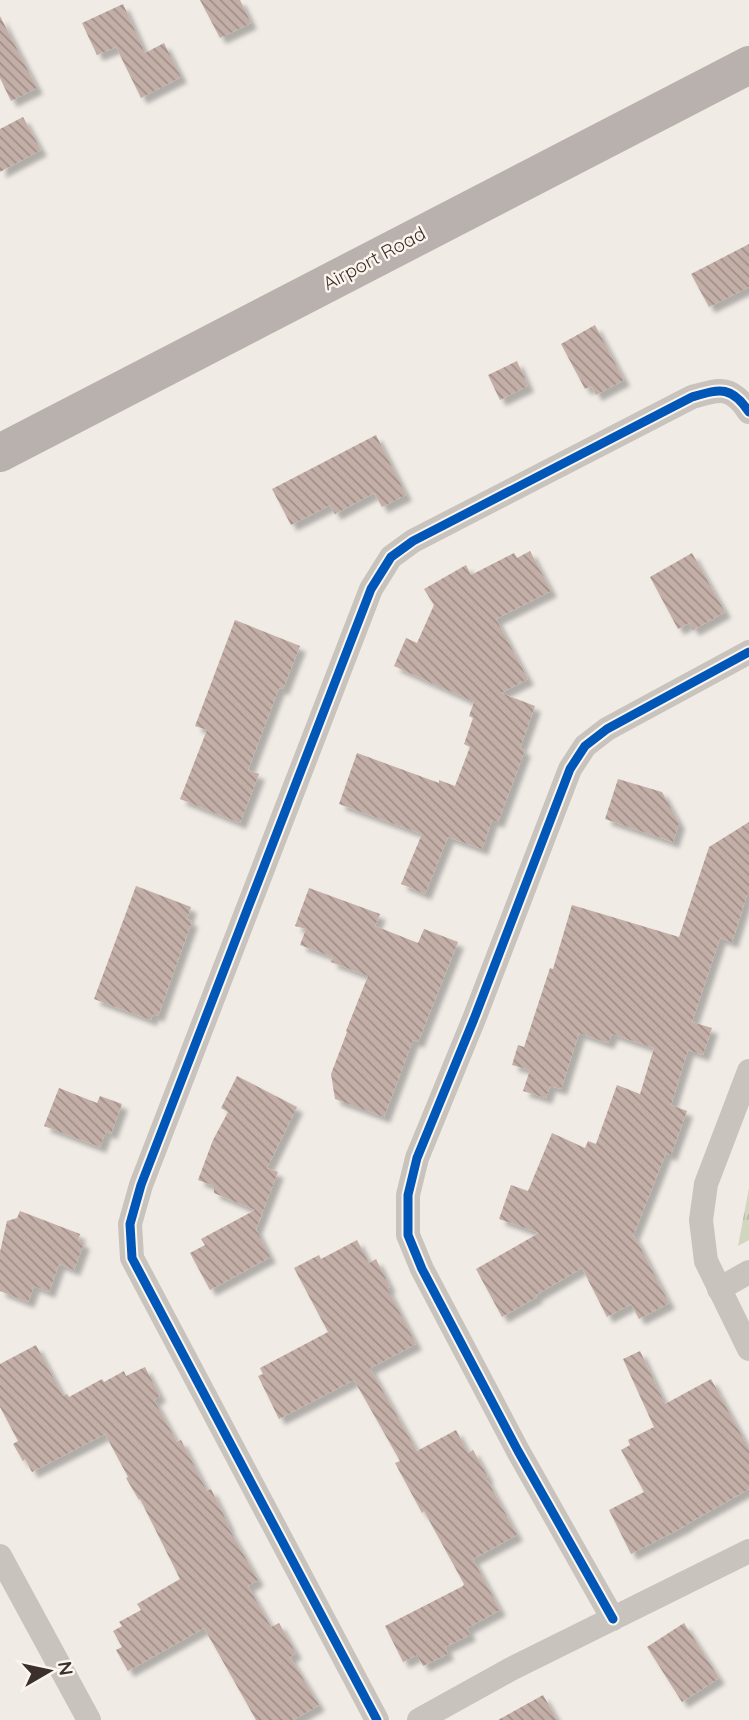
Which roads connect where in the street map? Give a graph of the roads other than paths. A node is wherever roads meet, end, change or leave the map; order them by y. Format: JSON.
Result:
{"nodes":[{"id":1,"x":749,"y":65,"type":"edge"},
{"id":2,"x":749,"y":412,"type":"edge"},
{"id":3,"x":0,"y":453,"type":"edge"},
{"id":4,"x":749,"y":652,"type":"edge"},
{"id":5,"x":749,"y":1071,"type":"edge"},
{"id":6,"x":749,"y":1272,"type":"edge"},
{"id":7,"x":719,"y":1289,"type":"junction"},
{"id":8,"x":749,"y":1349,"type":"edge"},
{"id":9,"x":749,"y":1551,"type":"edge"},
{"id":10,"x":0,"y":1556,"type":"edge"},
{"id":11,"x":613,"y":1619,"type":"junction"},
{"id":12,"x":89,"y":1720,"type":"edge"},
{"id":13,"x":377,"y":1720,"type":"edge"},
{"id":14,"x":419,"y":1720,"type":"edge"}],
"edges":[{"from":1,"to":3,"type":"main road","name":"Airport Road"},
{"from":2,"to":13,"type":"street"},
{"from":4,"to":11,"type":"street"},
{"from":5,"to":7,"type":"street"},
{"from":6,"to":7,"type":"street"},
{"from":7,"to":8,"type":"street"},
{"from":9,"to":11,"type":"street"},
{"from":10,"to":12,"type":"street"},
{"from":11,"to":14,"type":"street"}]}
